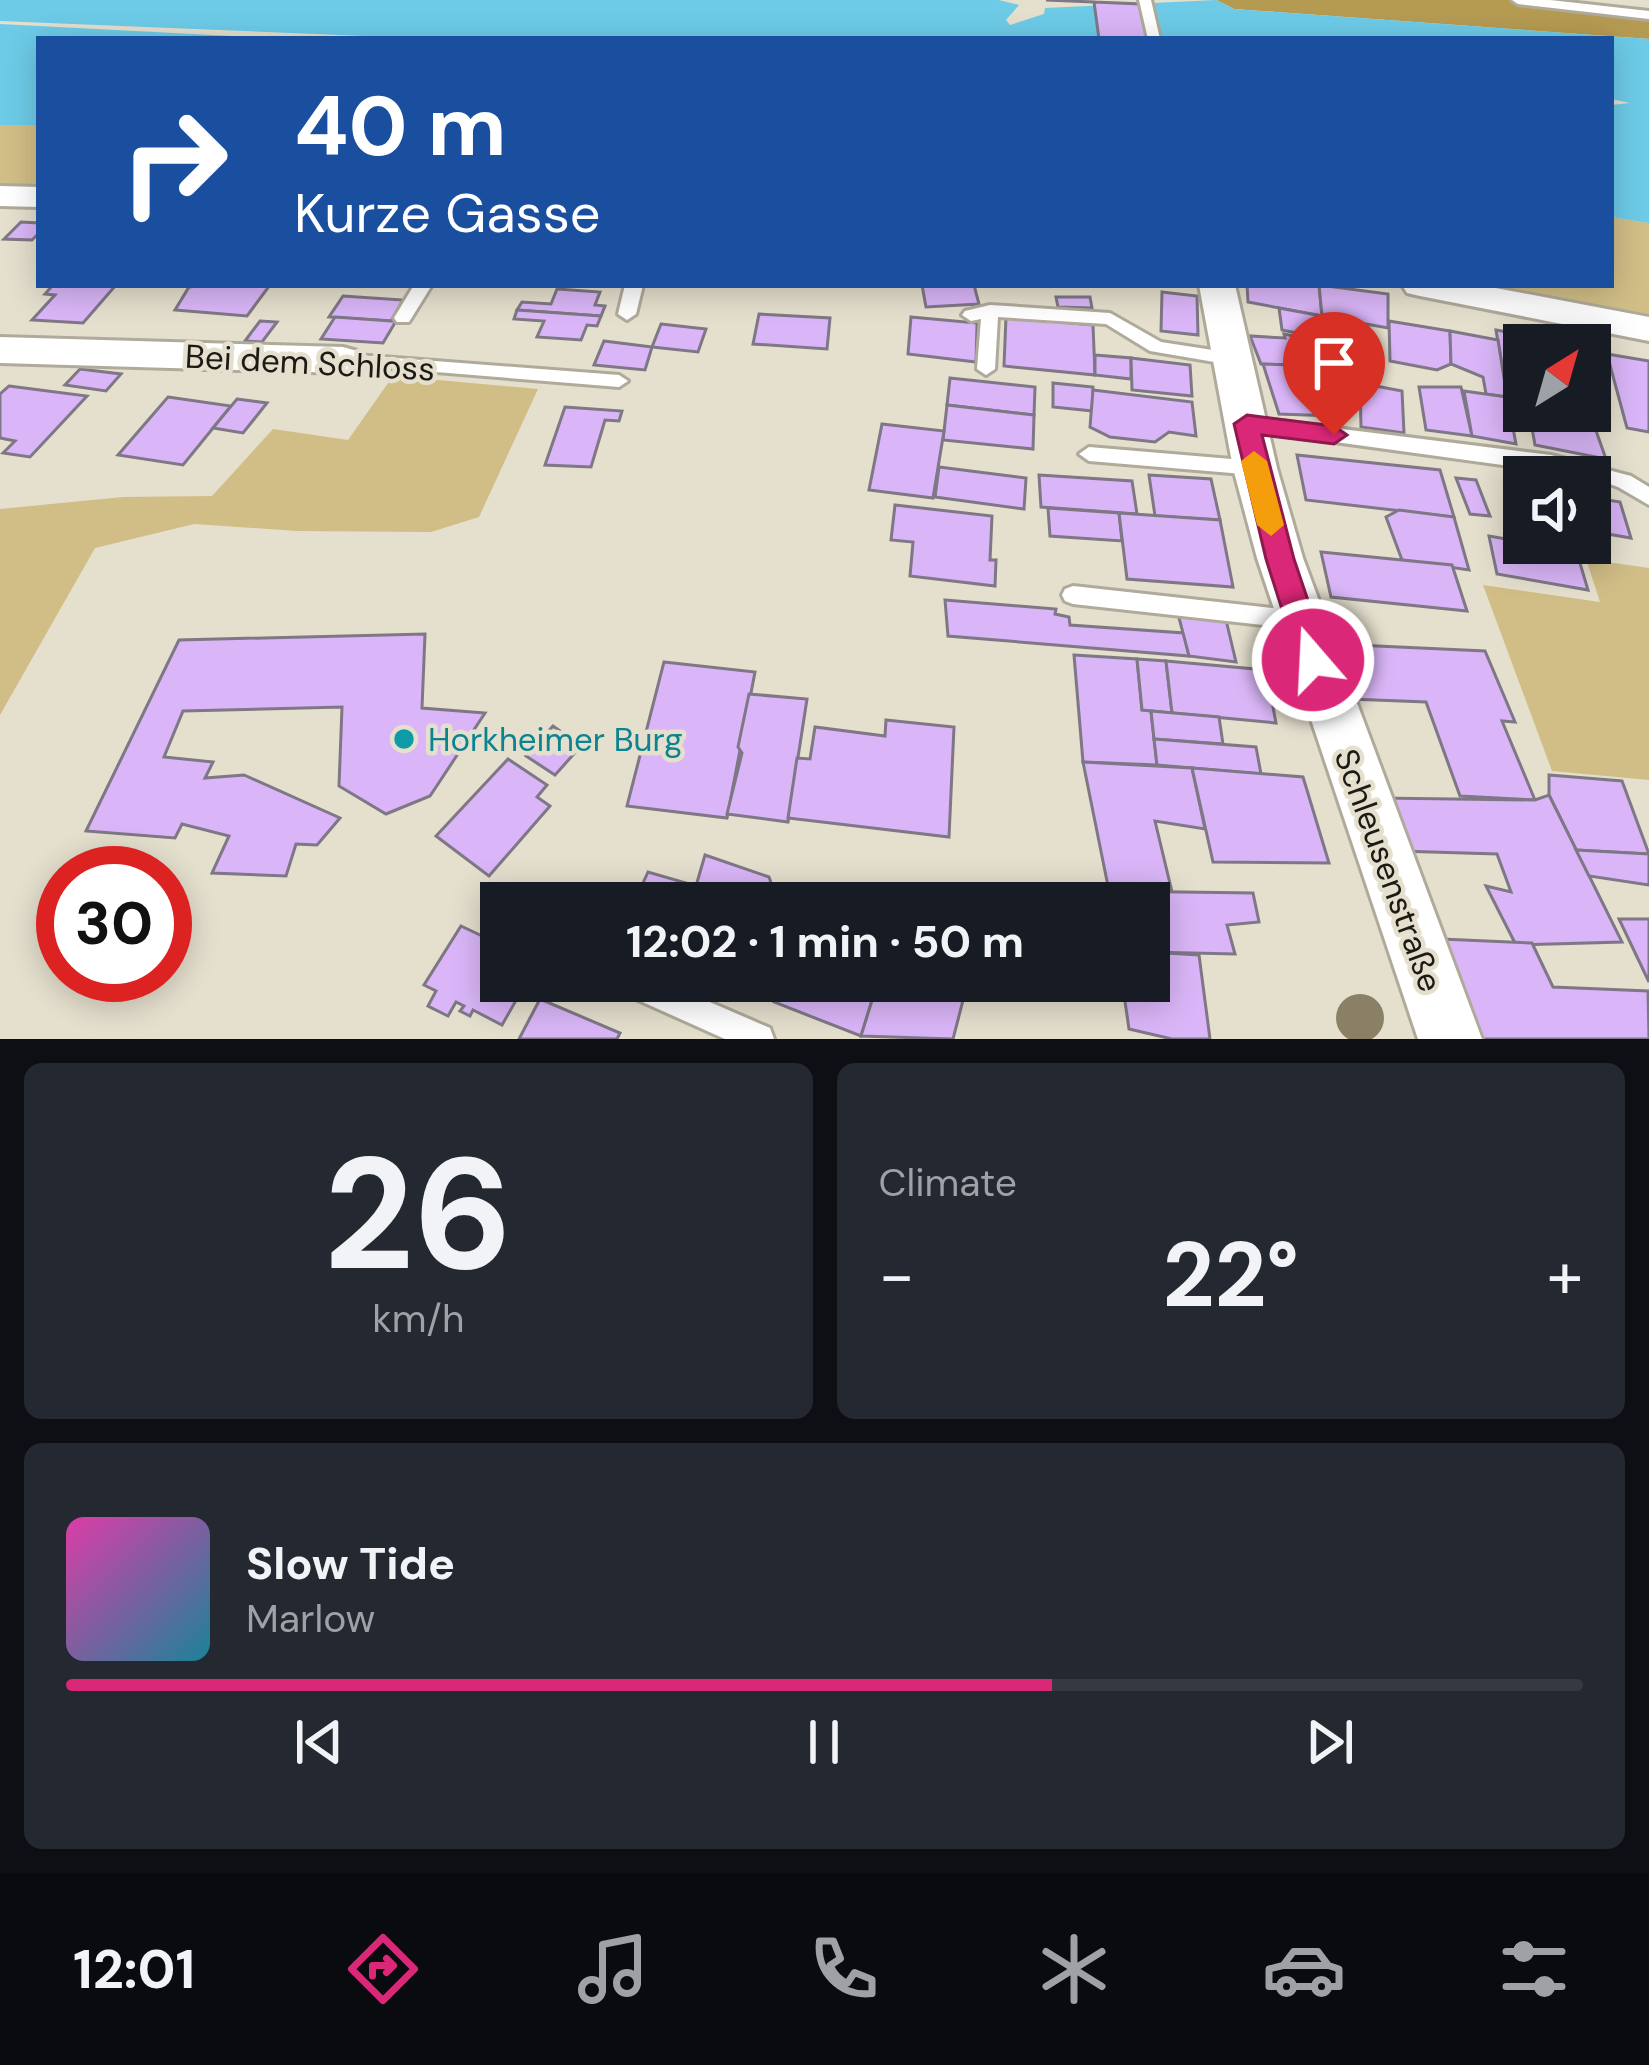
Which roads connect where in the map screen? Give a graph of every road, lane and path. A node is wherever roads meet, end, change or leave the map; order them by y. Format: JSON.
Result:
{"nodes":[{"id":1,"x":1144,"y":0,"type":"edge"},
{"id":2,"x":1518,"y":0,"type":"edge"},
{"id":3,"x":1649,"y":14,"type":"edge"},
{"id":4,"x":1153,"y":36,"type":"edge"},
{"id":5,"x":0,"y":196,"type":"edge"},
{"id":6,"x":36,"y":197,"type":"edge"},
{"id":7,"x":421,"y":288,"type":"edge"},
{"id":8,"x":633,"y":288,"type":"edge"},
{"id":9,"x":1217,"y":288,"type":"edge"},
{"id":10,"x":1436,"y":288,"type":"edge"},
{"id":11,"x":1111,"y":296,"type":"dead end"},
{"id":12,"x":627,"y":314,"type":"dead end"},
{"id":13,"x":404,"y":318,"type":"dead end"},
{"id":14,"x":1110,"y":319,"type":"junction"},
{"id":15,"x":1649,"y":329,"type":"edge"},
{"id":16,"x":0,"y":350,"type":"edge"},
{"id":17,"x":1232,"y":359,"type":"junction"},
{"id":18,"x":343,"y":360,"type":"joint"},
{"id":19,"x":986,"y":369,"type":"dead end"},
{"id":20,"x":619,"y":381,"type":"dead end"},
{"id":21,"x":1251,"y":446,"type":"junction"},
{"id":22,"x":1089,"y":454,"type":"dead end"},
{"id":23,"x":1649,"y":497,"type":"edge"},
{"id":24,"x":1073,"y":596,"type":"dead end"},
{"id":25,"x":1299,"y":620,"type":"junction"},
{"id":26,"x":675,"y":1002,"type":"edge"},
{"id":27,"x":759,"y":1039,"type":"edge"},
{"id":28,"x":1450,"y":1039,"type":"edge"}],
"edges":[{"from":1,"to":4,"type":"lane"},
{"from":2,"to":3,"type":"lane"},
{"from":5,"to":6,"type":"street"},
{"from":7,"to":13,"type":"lane"},
{"from":8,"to":12,"type":"lane"},
{"from":9,"to":17,"type":"street","name":"Schleusenstraße"},
{"from":10,"to":15,"type":"street"},
{"from":11,"to":14,"type":"lane"},
{"from":14,"to":17,"type":"lane"},
{"from":14,"to":19,"type":"lane"},
{"from":16,"to":18,"type":"street","name":"Bei dem Schloss"},
{"from":17,"to":21,"type":"street","name":"Schleusenstraße"},
{"from":18,"to":20,"type":"lane","name":"Bei dem Schloss"},
{"from":21,"to":22,"type":"lane"},
{"from":21,"to":23,"type":"lane"},
{"from":21,"to":25,"type":"street","name":"Schleusenstraße"},
{"from":24,"to":25,"type":"lane"},
{"from":25,"to":28,"type":"street","name":"Schleusenstraße"},
{"from":26,"to":27,"type":"lane"}]}
